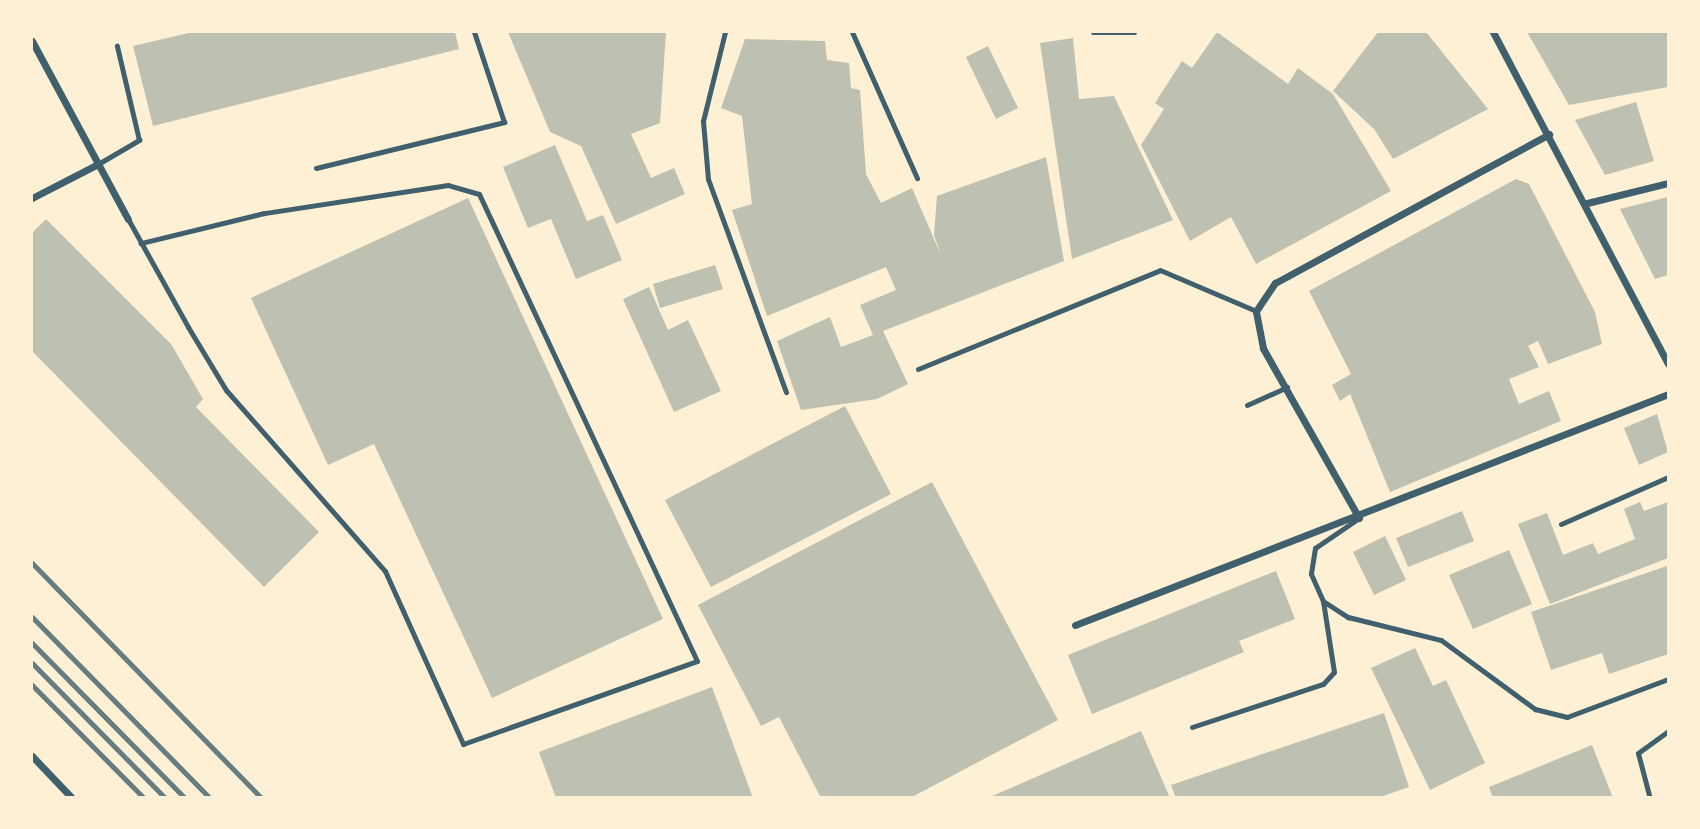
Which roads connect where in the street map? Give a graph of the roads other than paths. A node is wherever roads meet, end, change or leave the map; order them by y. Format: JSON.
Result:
{"nodes":[{"id":1,"x":474,"y":32,"type":"edge"},
{"id":2,"x":725,"y":32,"type":"edge"},
{"id":3,"x":852,"y":32,"type":"edge"},
{"id":4,"x":1093,"y":32,"type":"edge"},
{"id":5,"x":1134,"y":32,"type":"edge"},
{"id":6,"x":1493,"y":32,"type":"edge"},
{"id":7,"x":32,"y":41,"type":"edge"},
{"id":8,"x":117,"y":46,"type":"dead end"},
{"id":9,"x":1549,"y":134,"type":"junction"},
{"id":10,"x":98,"y":164,"type":"junction"},
{"id":11,"x":316,"y":168,"type":"dead end"},
{"id":12,"x":917,"y":178,"type":"dead end"},
{"id":13,"x":1668,"y":183,"type":"edge"},
{"id":14,"x":32,"y":198,"type":"edge"},
{"id":15,"x":1587,"y":203,"type":"junction"},
{"id":16,"x":128,"y":219,"type":"joint"},
{"id":17,"x":141,"y":243,"type":"junction"},
{"id":18,"x":1256,"y":311,"type":"junction"},
{"id":19,"x":1668,"y":364,"type":"edge"},
{"id":20,"x":918,"y":369,"type":"dead end"},
{"id":21,"x":1287,"y":387,"type":"junction"},
{"id":22,"x":786,"y":392,"type":"dead end"},
{"id":23,"x":1668,"y":394,"type":"edge"},
{"id":24,"x":1248,"y":405,"type":"dead end"},
{"id":25,"x":1668,"y":477,"type":"edge"},
{"id":26,"x":1359,"y":518,"type":"junction"},
{"id":27,"x":1561,"y":524,"type":"dead end"},
{"id":28,"x":1322,"y":601,"type":"junction"},
{"id":29,"x":1075,"y":625,"type":"dead end"},
{"id":30,"x":1668,"y":679,"type":"edge"},
{"id":31,"x":1192,"y":727,"type":"dead end"},
{"id":32,"x":1668,"y":731,"type":"edge"},
{"id":33,"x":32,"y":756,"type":"edge"},
{"id":34,"x":1649,"y":795,"type":"dead end"},
{"id":35,"x":72,"y":797,"type":"edge"}],
"edges":[{"from":1,"to":11,"type":"lane"},
{"from":2,"to":22,"type":"lane"},
{"from":3,"to":12,"type":"lane"},
{"from":4,"to":5,"type":"lane"},
{"from":6,"to":9,"type":"street"},
{"from":7,"to":10,"type":"street"},
{"from":8,"to":10,"type":"lane"},
{"from":9,"to":15,"type":"street"},
{"from":9,"to":18,"type":"street"},
{"from":10,"to":14,"type":"street"},
{"from":10,"to":16,"type":"street"},
{"from":13,"to":15,"type":"street"},
{"from":15,"to":19,"type":"street"},
{"from":16,"to":17,"type":"lane"},
{"from":17,"to":17,"type":"lane"},
{"from":18,"to":20,"type":"lane"},
{"from":18,"to":21,"type":"street"},
{"from":21,"to":24,"type":"lane"},
{"from":21,"to":26,"type":"street"},
{"from":23,"to":26,"type":"street"},
{"from":25,"to":27,"type":"lane"},
{"from":26,"to":28,"type":"lane"},
{"from":26,"to":29,"type":"street"},
{"from":28,"to":30,"type":"lane"},
{"from":28,"to":31,"type":"lane"},
{"from":32,"to":34,"type":"lane"},
{"from":33,"to":35,"type":"street"}]}
